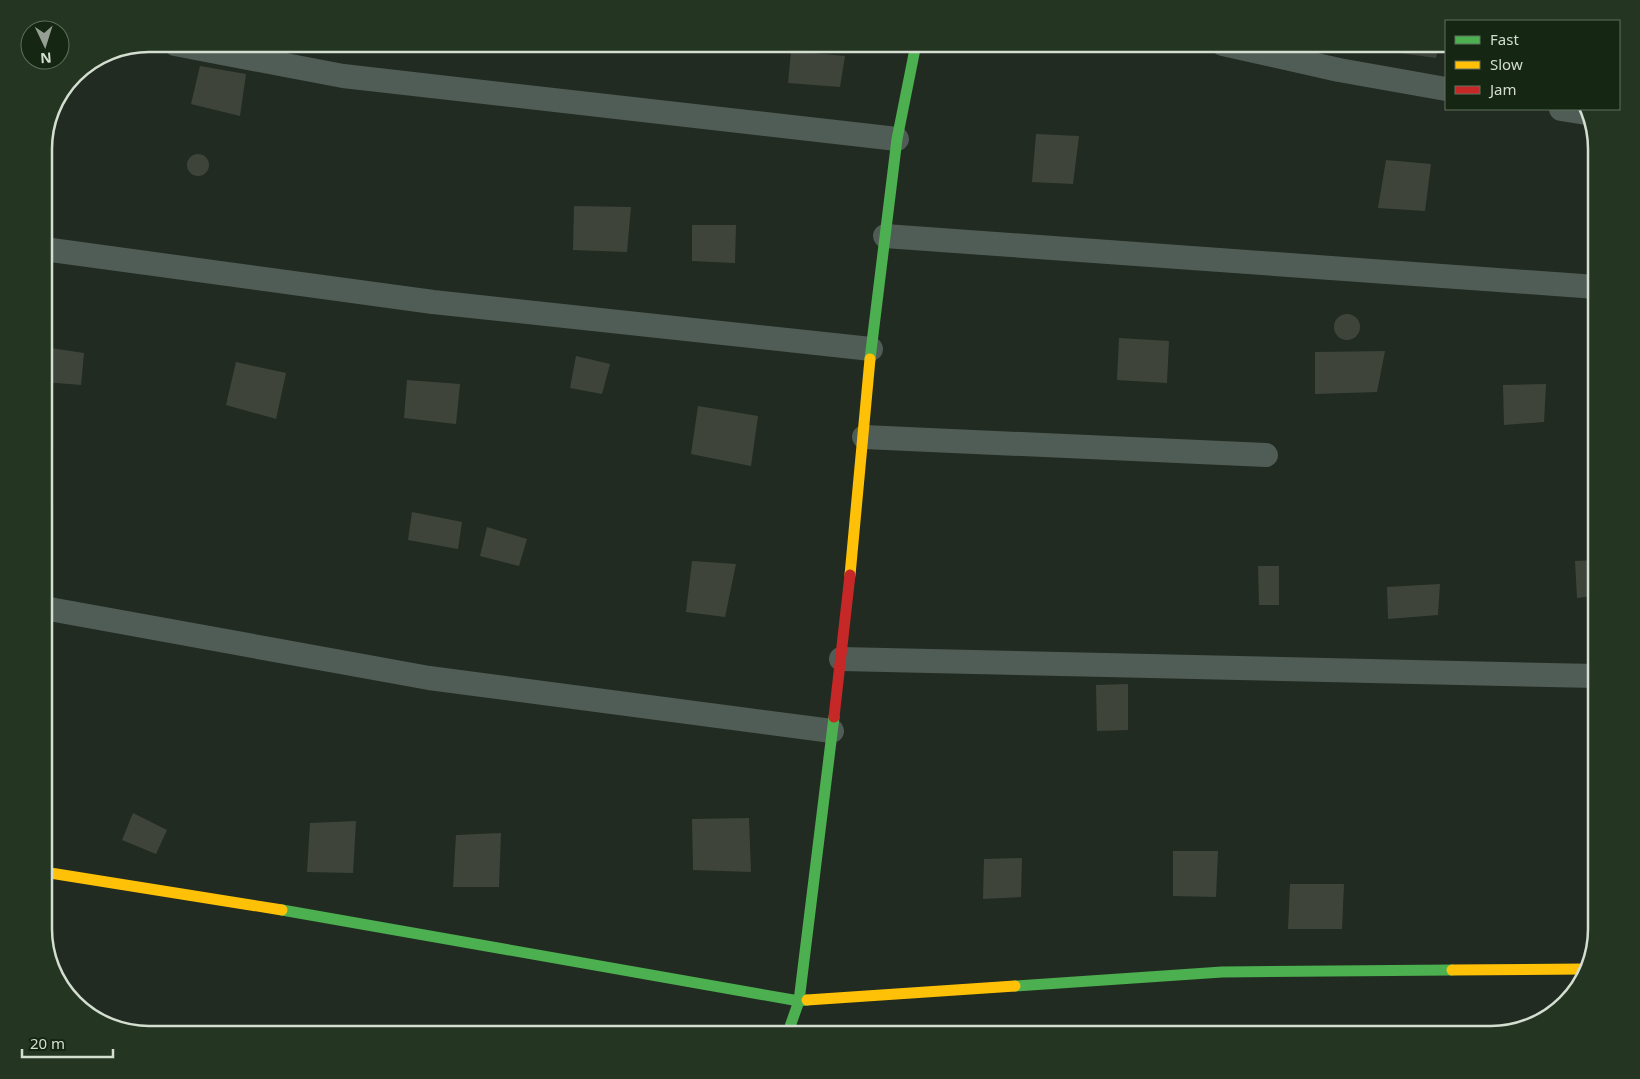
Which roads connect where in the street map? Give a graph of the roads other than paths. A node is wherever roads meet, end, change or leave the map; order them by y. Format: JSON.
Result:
{"nodes":[{"id":1,"x":217,"y":52,"type":"edge"},
{"id":2,"x":914,"y":52,"type":"edge"},
{"id":3,"x":1259,"y":52,"type":"edge"},
{"id":4,"x":1445,"y":89,"type":"edge"},
{"id":5,"x":897,"y":139,"type":"junction"},
{"id":6,"x":885,"y":236,"type":"junction"},
{"id":7,"x":53,"y":249,"type":"edge"},
{"id":8,"x":1588,"y":286,"type":"edge"},
{"id":9,"x":872,"y":349,"type":"junction"},
{"id":10,"x":864,"y":437,"type":"junction"},
{"id":11,"x":1266,"y":455,"type":"dead end"},
{"id":12,"x":53,"y":610,"type":"edge"},
{"id":13,"x":841,"y":659,"type":"junction"},
{"id":14,"x":1588,"y":676,"type":"edge"},
{"id":15,"x":832,"y":731,"type":"junction"},
{"id":16,"x":53,"y":873,"type":"edge"},
{"id":17,"x":1578,"y":969,"type":"edge"},
{"id":18,"x":799,"y":1001,"type":"junction"},
{"id":19,"x":790,"y":1026,"type":"edge"}],
"edges":[{"from":1,"to":5,"type":"street"},
{"from":2,"to":5,"type":"street"},
{"from":3,"to":4,"type":"street"},
{"from":5,"to":6,"type":"street"},
{"from":6,"to":8,"type":"street"},
{"from":6,"to":9,"type":"street"},
{"from":7,"to":9,"type":"street"},
{"from":9,"to":10,"type":"street"},
{"from":10,"to":11,"type":"street"},
{"from":10,"to":13,"type":"street"},
{"from":12,"to":15,"type":"street"},
{"from":13,"to":14,"type":"street"},
{"from":13,"to":15,"type":"street"},
{"from":15,"to":18,"type":"street"},
{"from":16,"to":18,"type":"street"},
{"from":17,"to":18,"type":"street"},
{"from":18,"to":19,"type":"street"}]}
